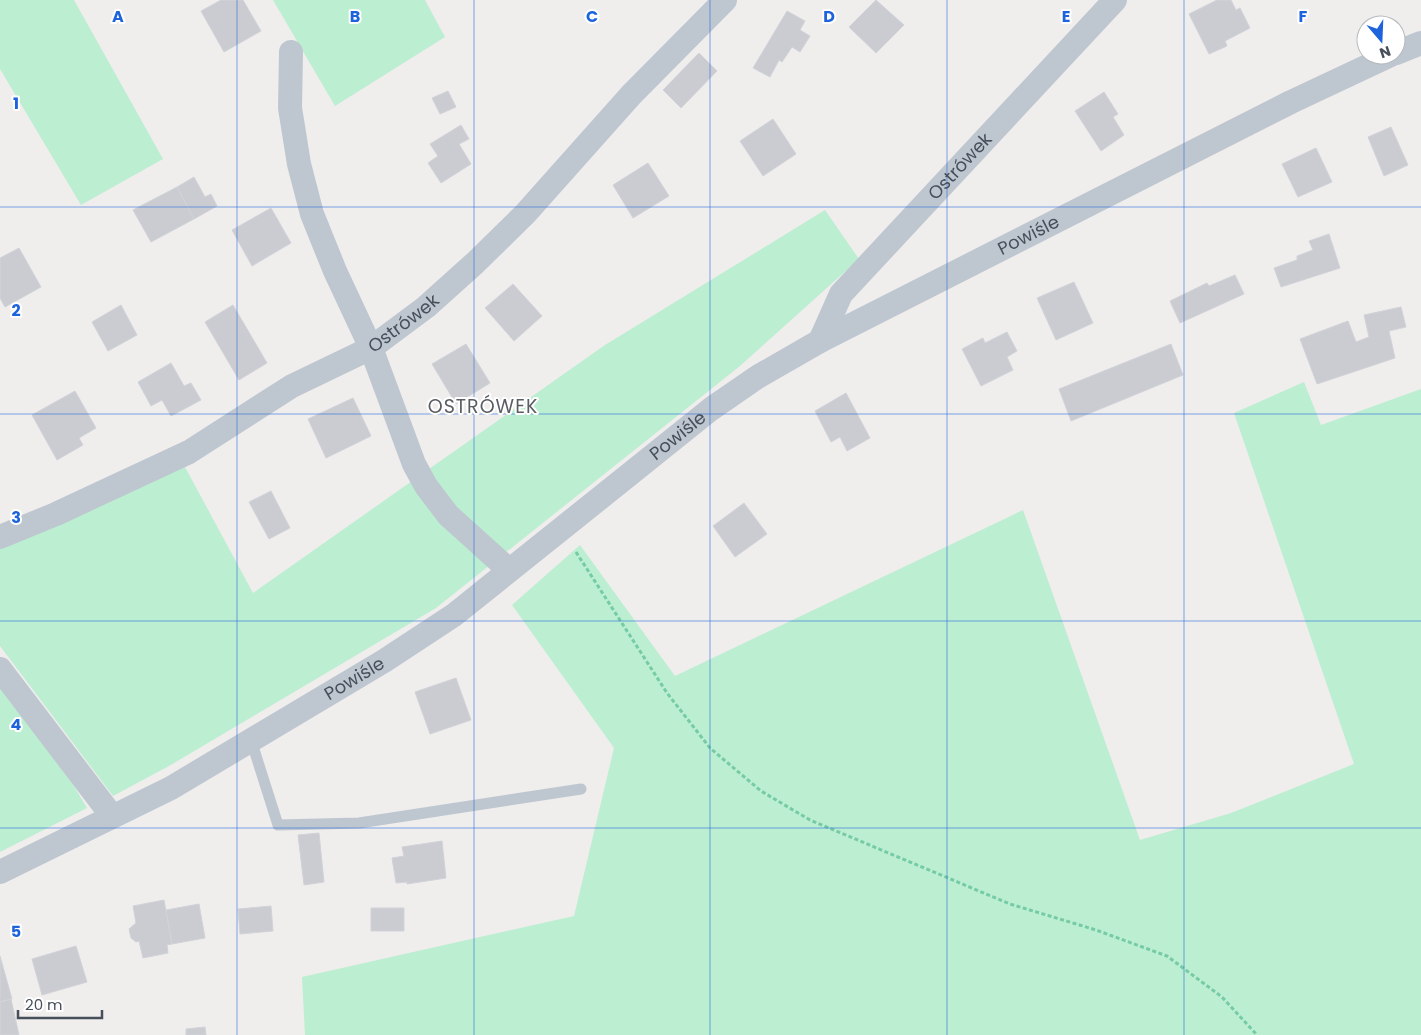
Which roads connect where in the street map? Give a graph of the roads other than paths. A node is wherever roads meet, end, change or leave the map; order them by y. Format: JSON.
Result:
{"nodes":[{"id":1,"x":724,"y":0,"type":"edge"},
{"id":2,"x":1115,"y":0,"type":"edge"},
{"id":3,"x":1421,"y":43,"type":"edge"},
{"id":4,"x":1406,"y":48,"type":"edge"},
{"id":5,"x":291,"y":52,"type":"dead end"},
{"id":6,"x":1369,"y":65,"type":"edge"},
{"id":7,"x":820,"y":341,"type":"junction"},
{"id":8,"x":371,"y":348,"type":"junction"},
{"id":9,"x":0,"y":537,"type":"edge"},
{"id":10,"x":509,"y":570,"type":"junction"},
{"id":11,"x":0,"y":669,"type":"edge"},
{"id":12,"x":251,"y":740,"type":"junction"},
{"id":13,"x":581,"y":789,"type":"dead end"},
{"id":14,"x":112,"y":816,"type":"junction"},
{"id":15,"x":0,"y":872,"type":"edge"}],
"edges":[{"from":1,"to":8,"type":"street","name":"Ostrówek"},
{"from":2,"to":7,"type":"street","name":"Ostrówek"},
{"from":3,"to":4,"type":"street"},
{"from":5,"to":8,"type":"street"},
{"from":6,"to":7,"type":"street","name":"Powiśle"},
{"from":7,"to":10,"type":"street","name":"Powiśle"},
{"from":8,"to":9,"type":"street","name":"Ostrówek"},
{"from":8,"to":10,"type":"street"},
{"from":10,"to":12,"type":"street","name":"Powiśle"},
{"from":11,"to":14,"type":"street"},
{"from":12,"to":13,"type":"lane"},
{"from":12,"to":14,"type":"street","name":"Powiśle"},
{"from":14,"to":15,"type":"street","name":"Powiśle"}]}
